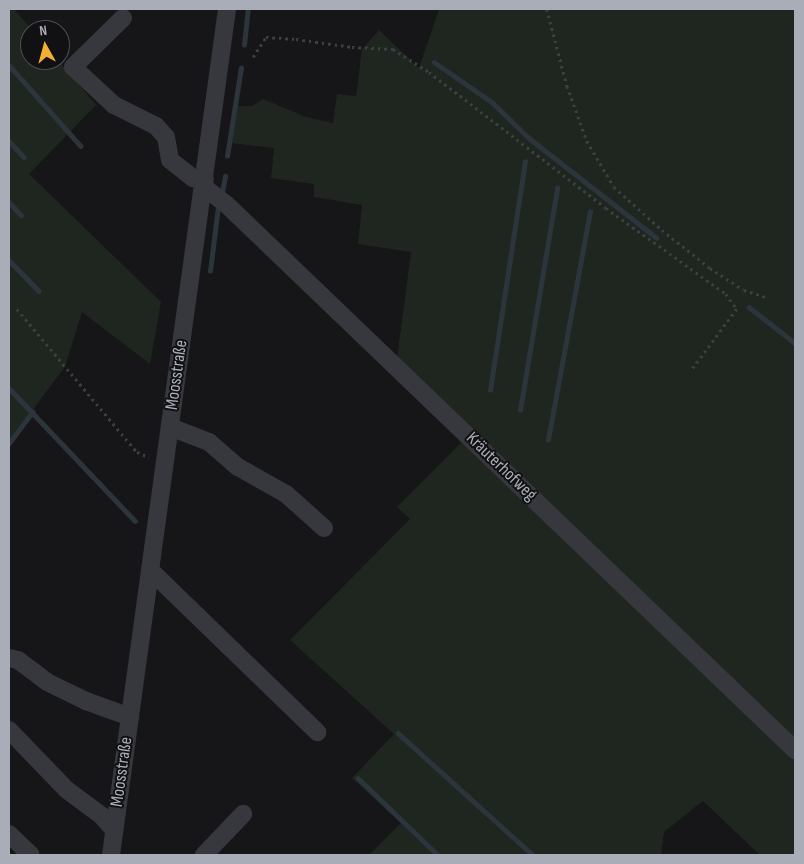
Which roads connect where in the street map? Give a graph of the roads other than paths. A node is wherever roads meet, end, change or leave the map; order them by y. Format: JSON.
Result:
{"nodes":[{"id":1,"x":227,"y":9,"type":"edge"},
{"id":2,"x":123,"y":18,"type":"dead end"},
{"id":3,"x":204,"y":183,"type":"junction"},
{"id":4,"x":170,"y":427,"type":"junction"},
{"id":5,"x":324,"y":528,"type":"dead end"},
{"id":6,"x":150,"y":570,"type":"junction"},
{"id":7,"x":9,"y":658,"type":"edge"},
{"id":8,"x":130,"y":717,"type":"junction"},
{"id":9,"x":9,"y":730,"type":"edge"},
{"id":10,"x":317,"y":732,"type":"dead end"},
{"id":11,"x":795,"y":750,"type":"edge"},
{"id":12,"x":243,"y":814,"type":"dead end"},
{"id":13,"x":114,"y":830,"type":"junction"},
{"id":14,"x":9,"y":834,"type":"edge"},
{"id":15,"x":31,"y":855,"type":"edge"},
{"id":16,"x":111,"y":855,"type":"edge"},
{"id":17,"x":204,"y":855,"type":"edge"}],
"edges":[{"from":1,"to":3,"type":"street","name":"Moosstraße"},
{"from":2,"to":3,"type":"street"},
{"from":3,"to":4,"type":"street","name":"Moosstraße"},
{"from":3,"to":11,"type":"street","name":"Kräuterhofweg"},
{"from":4,"to":5,"type":"street"},
{"from":4,"to":6,"type":"street","name":"Moosstraße"},
{"from":6,"to":8,"type":"street","name":"Moosstraße"},
{"from":6,"to":10,"type":"street"},
{"from":7,"to":8,"type":"street"},
{"from":8,"to":13,"type":"street","name":"Moosstraße"},
{"from":9,"to":13,"type":"street"},
{"from":12,"to":17,"type":"street"},
{"from":13,"to":16,"type":"street","name":"Moosstraße"},
{"from":14,"to":15,"type":"street"}]}
